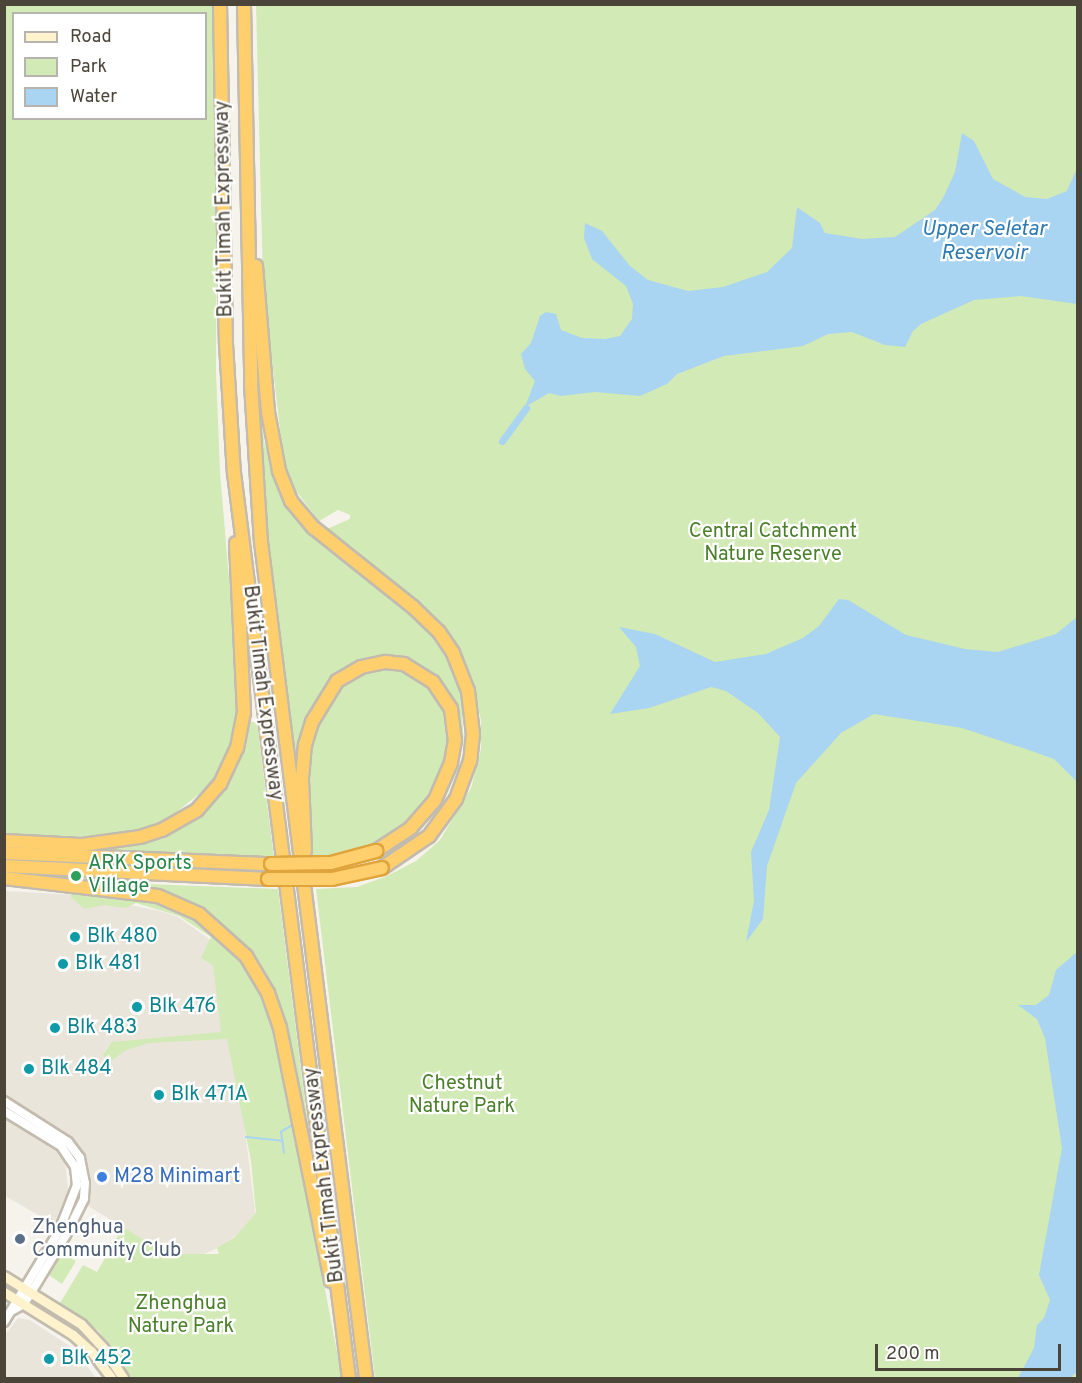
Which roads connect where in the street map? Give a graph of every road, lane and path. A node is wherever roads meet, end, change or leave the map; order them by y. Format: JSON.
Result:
{"nodes":[{"id":1,"x":220,"y":4,"type":"edge"},
{"id":2,"x":244,"y":4,"type":"edge"},
{"id":3,"x":249,"y":232,"type":"junction"},
{"id":4,"x":234,"y":473,"type":"junction"},
{"id":5,"x":4,"y":841,"type":"edge"},
{"id":6,"x":4,"y":853,"type":"edge"},
{"id":7,"x":4,"y":866,"type":"edge"},
{"id":8,"x":4,"y":878,"type":"edge"},
{"id":9,"x":304,"y":883,"type":"junction"},
{"id":10,"x":4,"y":1101,"type":"edge"},
{"id":11,"x":4,"y":1111,"type":"edge"},
{"id":12,"x":4,"y":1276,"type":"edge"},
{"id":13,"x":27,"y":1288,"type":"junction"},
{"id":14,"x":4,"y":1292,"type":"edge"},
{"id":15,"x":20,"y":1301,"type":"junction"},
{"id":16,"x":341,"y":1310,"type":"junction"},
{"id":17,"x":4,"y":1322,"type":"edge"},
{"id":18,"x":111,"y":1378,"type":"edge"},
{"id":19,"x":123,"y":1378,"type":"edge"},
{"id":20,"x":350,"y":1378,"type":"edge"},
{"id":21,"x":366,"y":1378,"type":"edge"}],
"edges":[{"from":1,"to":4,"type":"highway","name":"Bukit Timah Expressway"},
{"from":2,"to":3,"type":"highway","name":"Bukit Timah Expressway"},
{"from":3,"to":7,"type":"highway","bridge":true},
{"from":3,"to":9,"type":"highway","name":"Bukit Timah Expressway"},
{"from":4,"to":5,"type":"highway"},
{"from":4,"to":16,"type":"highway","name":"Bukit Timah Expressway"},
{"from":6,"to":9,"type":"highway","bridge":true},
{"from":8,"to":16,"type":"highway"},
{"from":9,"to":21,"type":"highway","name":"Bukit Timah Expressway"},
{"from":10,"to":13,"type":"street"},
{"from":11,"to":13,"type":"street"},
{"from":12,"to":13,"type":"main road"},
{"from":13,"to":15,"type":"street"},
{"from":13,"to":19,"type":"main road"},
{"from":14,"to":15,"type":"main road"},
{"from":15,"to":17,"type":"street"},
{"from":15,"to":18,"type":"main road"},
{"from":16,"to":20,"type":"highway","name":"Bukit Timah Expressway"}]}
